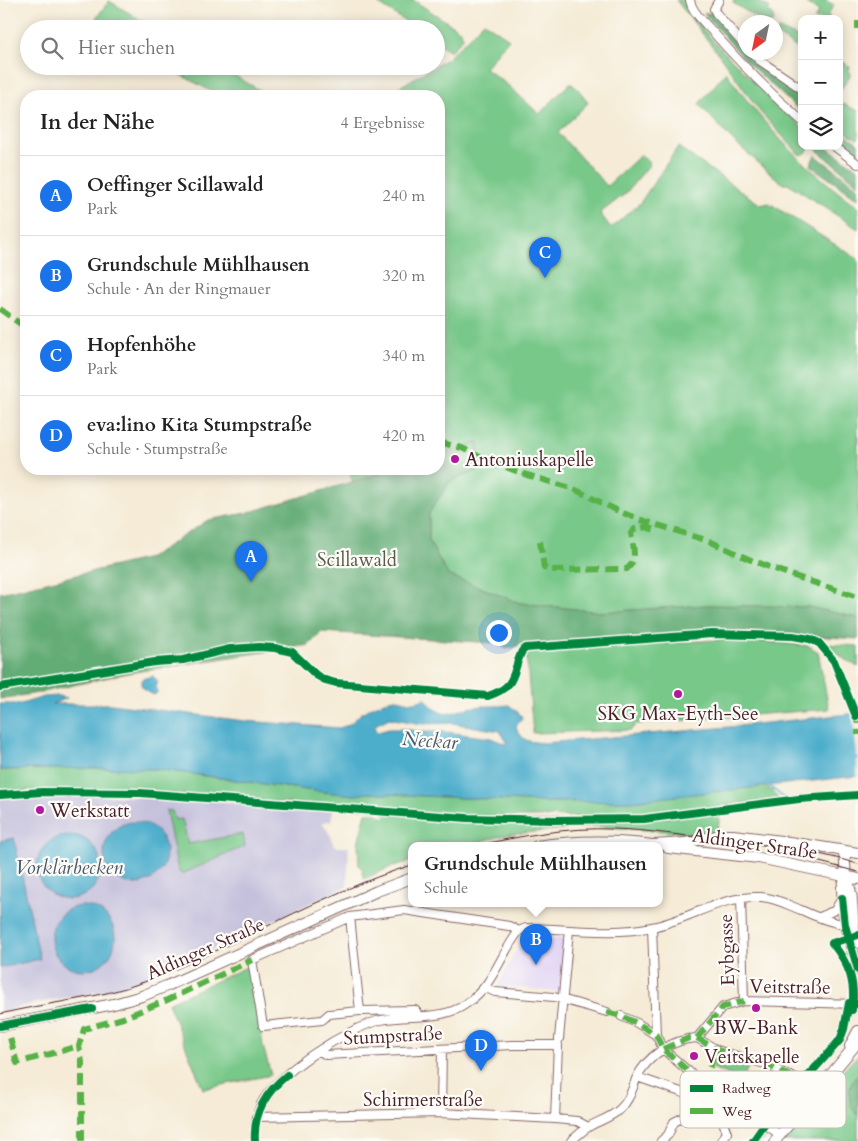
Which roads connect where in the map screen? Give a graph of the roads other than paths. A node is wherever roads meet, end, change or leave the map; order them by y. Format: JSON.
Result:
{"nodes":[{"id":1,"x":690,"y":0,"type":"edge"},
{"id":2,"x":719,"y":0,"type":"edge"},
{"id":3,"x":738,"y":38,"type":"edge"},
{"id":4,"x":759,"y":60,"type":"edge"},
{"id":5,"x":798,"y":86,"type":"edge"},
{"id":6,"x":798,"y":117,"type":"edge"},
{"id":7,"x":839,"y":150,"type":"edge"},
{"id":8,"x":858,"y":164,"type":"edge"},
{"id":9,"x":663,"y":845,"type":"edge"},
{"id":10,"x":663,"y":847,"type":"edge"},
{"id":11,"x":844,"y":851,"type":"junction"},
{"id":12,"x":858,"y":853,"type":"edge"},
{"id":13,"x":846,"y":876,"type":"junction"},
{"id":14,"x":408,"y":879,"type":"edge"},
{"id":15,"x":858,"y":879,"type":"edge"},
{"id":16,"x":855,"y":887,"type":"edge"},
{"id":17,"x":741,"y":898,"type":"junction"},
{"id":18,"x":842,"y":898,"type":"junction"},
{"id":19,"x":819,"y":917,"type":"junction"},
{"id":20,"x":350,"y":918,"type":"junction"},
{"id":21,"x":849,"y":925,"type":"junction"},
{"id":22,"x":652,"y":928,"type":"junction"},
{"id":23,"x":569,"y":930,"type":"junction"},
{"id":24,"x":519,"y":931,"type":"junction"},
{"id":25,"x":858,"y":947,"type":"edge"},
{"id":26,"x":858,"y":970,"type":"edge"},
{"id":27,"x":486,"y":988,"type":"junction"},
{"id":28,"x":562,"y":1000,"type":"junction"},
{"id":29,"x":744,"y":1000,"type":"junction"},
{"id":30,"x":849,"y":1003,"type":"junction"},
{"id":31,"x":858,"y":1004,"type":"edge"},
{"id":32,"x":360,"y":1011,"type":"junction"},
{"id":33,"x":607,"y":1012,"type":"dead end"},
{"id":34,"x":420,"y":1016,"type":"junction"},
{"id":35,"x":621,"y":1016,"type":"dead end"},
{"id":36,"x":2,"y":1026,"type":"edge"},
{"id":37,"x":858,"y":1031,"type":"edge"},
{"id":38,"x":656,"y":1035,"type":"junction"},
{"id":39,"x":698,"y":1038,"type":"junction"},
{"id":40,"x":558,"y":1042,"type":"junction"},
{"id":41,"x":858,"y":1042,"type":"edge"},
{"id":42,"x":442,"y":1049,"type":"junction"},
{"id":43,"x":663,"y":1049,"type":"junction"},
{"id":44,"x":320,"y":1051,"type":"junction"},
{"id":45,"x":846,"y":1056,"type":"junction"},
{"id":46,"x":688,"y":1071,"type":"edge"},
{"id":47,"x":780,"y":1071,"type":"edge"},
{"id":48,"x":813,"y":1071,"type":"edge"},
{"id":49,"x":833,"y":1071,"type":"edge"},
{"id":50,"x":637,"y":1077,"type":"junction"},
{"id":51,"x":680,"y":1092,"type":"edge"},
{"id":52,"x":441,"y":1113,"type":"junction"},
{"id":53,"x":256,"y":1117,"type":"junction"},
{"id":54,"x":555,"y":1119,"type":"junction"},
{"id":55,"x":680,"y":1119,"type":"edge"},
{"id":56,"x":588,"y":1127,"type":"junction"},
{"id":57,"x":726,"y":1128,"type":"edge"},
{"id":58,"x":762,"y":1128,"type":"edge"},
{"id":59,"x":768,"y":1128,"type":"edge"},
{"id":60,"x":785,"y":1128,"type":"edge"},
{"id":61,"x":777,"y":1138,"type":"edge"},
{"id":62,"x":255,"y":1141,"type":"edge"},
{"id":63,"x":571,"y":1141,"type":"edge"},
{"id":64,"x":661,"y":1141,"type":"edge"},
{"id":65,"x":722,"y":1141,"type":"edge"},
{"id":66,"x":753,"y":1141,"type":"edge"}],
"edges":[{"from":1,"to":6,"type":"street"},
{"from":2,"to":3,"type":"street"},
{"from":4,"to":5,"type":"street"},
{"from":7,"to":8,"type":"street"},
{"from":9,"to":11,"type":"main road","name":"Aldinger Straße"},
{"from":10,"to":13,"type":"main road","name":"Aldinger Straße"},
{"from":11,"to":12,"type":"main road","name":"Aldinger Straße"},
{"from":11,"to":13,"type":"main road"},
{"from":13,"to":15,"type":"main road","name":"Aldinger Straße"},
{"from":13,"to":16,"type":"main road"},
{"from":13,"to":18,"type":"main road"},
{"from":14,"to":36,"type":"main road","name":"Aldinger Straße"},
{"from":16,"to":21,"type":"main road"},
{"from":17,"to":19,"type":"street","name":"Aldinger Straße"},
{"from":17,"to":22,"type":"street","name":"Aldinger Straße"},
{"from":17,"to":29,"type":"street","name":"Eybgasse"},
{"from":18,"to":19,"type":"street"},
{"from":18,"to":21,"type":"main road"},
{"from":19,"to":21,"type":"street","name":"Aldinger Straße"},
{"from":20,"to":24,"type":"street","name":"Aldinger Straße"},
{"from":20,"to":32,"type":"street"},
{"from":20,"to":32,"type":"street","name":"Aldinger Straße"},
{"from":21,"to":25,"type":"main road"},
{"from":21,"to":26,"type":"main road"},
{"from":22,"to":23,"type":"street","name":"Aldinger Straße"},
{"from":22,"to":38,"type":"street"},
{"from":23,"to":24,"type":"street","name":"Aldinger Straße"},
{"from":23,"to":28,"type":"street"},
{"from":24,"to":27,"type":"street"},
{"from":27,"to":28,"type":"street"},
{"from":27,"to":34,"type":"street"},
{"from":28,"to":33,"type":"street"},
{"from":28,"to":40,"type":"street"},
{"from":29,"to":30,"type":"street","name":"Veitstraße"},
{"from":29,"to":39,"type":"street","name":"Veitstraße"},
{"from":30,"to":31,"type":"street","name":"Veitstraße"},
{"from":30,"to":48,"type":"street"},
{"from":32,"to":34,"type":"street"},
{"from":34,"to":44,"type":"street"},
{"from":35,"to":38,"type":"street"},
{"from":37,"to":45,"type":"main road"},
{"from":38,"to":43,"type":"street"},
{"from":39,"to":43,"type":"street"},
{"from":39,"to":47,"type":"street"},
{"from":40,"to":42,"type":"street","name":"Stumpstraße"},
{"from":40,"to":54,"type":"street"},
{"from":41,"to":45,"type":"main road"},
{"from":42,"to":44,"type":"street","name":"Stumpstraße"},
{"from":42,"to":52,"type":"street"},
{"from":43,"to":46,"type":"street"},
{"from":43,"to":50,"type":"street"},
{"from":44,"to":53,"type":"street"},
{"from":45,"to":49,"type":"main road"},
{"from":50,"to":51,"type":"street"},
{"from":50,"to":56,"type":"street"},
{"from":52,"to":53,"type":"street","name":"Schirmerstraße"},
{"from":52,"to":54,"type":"street","name":"Schirmerstraße"},
{"from":53,"to":62,"type":"street"},
{"from":54,"to":56,"type":"street","name":"Schirmerstraße"},
{"from":55,"to":64,"type":"street"},
{"from":56,"to":63,"type":"street"},
{"from":57,"to":65,"type":"street"},
{"from":58,"to":66,"type":"street"},
{"from":59,"to":61,"type":"street"},
{"from":60,"to":61,"type":"main road"}]}
